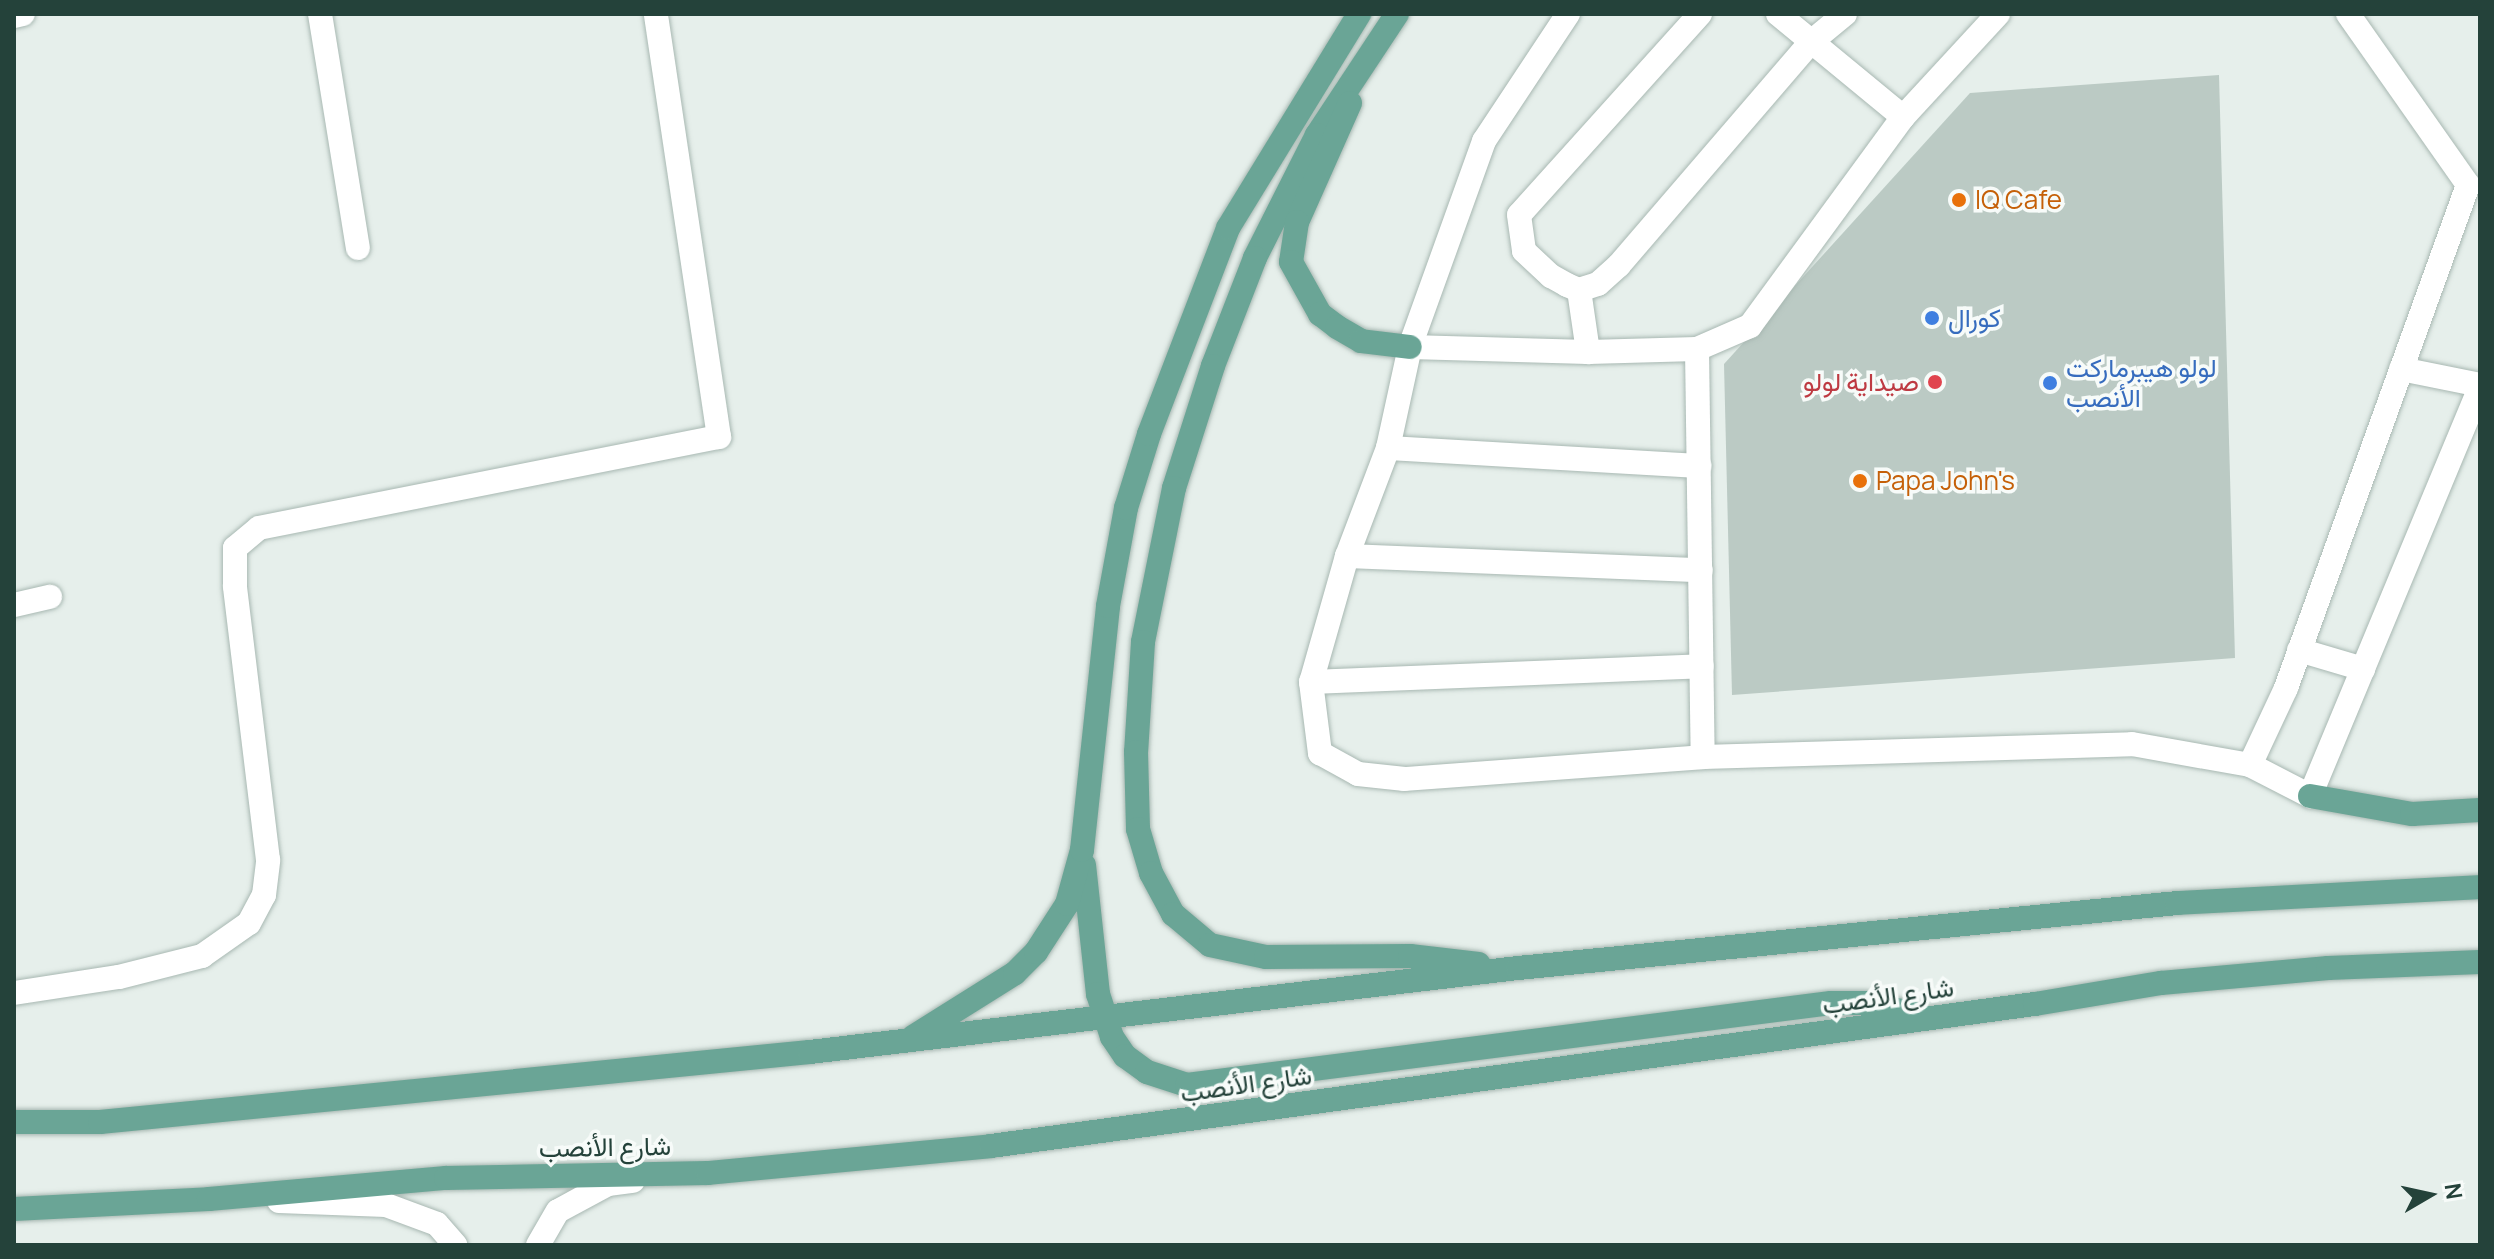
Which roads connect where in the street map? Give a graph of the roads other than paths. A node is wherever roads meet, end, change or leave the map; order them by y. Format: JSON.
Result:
{"nodes":[{"id":1,"x":23,"y":14,"type":"edge"},
{"id":2,"x":320,"y":14,"type":"edge"},
{"id":3,"x":656,"y":14,"type":"edge"},
{"id":4,"x":1359,"y":14,"type":"edge"},
{"id":5,"x":1397,"y":14,"type":"edge"},
{"id":6,"x":1568,"y":14,"type":"edge"},
{"id":7,"x":1700,"y":14,"type":"edge"},
{"id":8,"x":1778,"y":14,"type":"edge"},
{"id":9,"x":1845,"y":14,"type":"edge"},
{"id":10,"x":1998,"y":14,"type":"edge"},
{"id":11,"x":2348,"y":14,"type":"edge"},
{"id":12,"x":14,"y":16,"type":"edge"},
{"id":13,"x":1377,"y":39,"type":"junction"},
{"id":14,"x":1811,"y":42,"type":"junction"},
{"id":15,"x":1903,"y":117,"type":"junction"},
{"id":16,"x":2474,"y":184,"type":"edge"},
{"id":17,"x":358,"y":248,"type":"dead end"},
{"id":18,"x":1579,"y":290,"type":"junction"},
{"id":19,"x":1410,"y":347,"type":"junction"},
{"id":20,"x":1697,"y":349,"type":"junction"},
{"id":21,"x":1588,"y":352,"type":"junction"},
{"id":22,"x":2401,"y":369,"type":"junction"},
{"id":23,"x":2480,"y":386,"type":"edge"},
{"id":24,"x":1388,"y":448,"type":"junction"},
{"id":25,"x":1699,"y":466,"type":"junction"},
{"id":26,"x":1347,"y":556,"type":"junction"},
{"id":27,"x":1701,"y":570,"type":"junction"},
{"id":28,"x":50,"y":597,"type":"dead end"},
{"id":29,"x":14,"y":605,"type":"edge"},
{"id":30,"x":2299,"y":650,"type":"junction"},
{"id":31,"x":1702,"y":666,"type":"junction"},
{"id":32,"x":2363,"y":669,"type":"junction"},
{"id":33,"x":1311,"y":682,"type":"junction"},
{"id":34,"x":1703,"y":757,"type":"junction"},
{"id":35,"x":2250,"y":765,"type":"junction"},
{"id":36,"x":2310,"y":796,"type":"junction"},
{"id":37,"x":2480,"y":810,"type":"edge"},
{"id":38,"x":1082,"y":850,"type":"junction"},
{"id":39,"x":2480,"y":887,"type":"edge"},
{"id":40,"x":2480,"y":962,"type":"edge"},
{"id":41,"x":1518,"y":968,"type":"junction"},
{"id":42,"x":14,"y":993,"type":"edge"},
{"id":43,"x":1103,"y":1016,"type":"junction"},
{"id":44,"x":1929,"y":1018,"type":"junction"},
{"id":45,"x":905,"y":1042,"type":"junction"},
{"id":46,"x":14,"y":1122,"type":"edge"},
{"id":47,"x":708,"y":1173,"type":"junction"},
{"id":48,"x":209,"y":1199,"type":"junction"},
{"id":49,"x":14,"y":1209,"type":"edge"},
{"id":50,"x":455,"y":1245,"type":"edge"},
{"id":51,"x":538,"y":1245,"type":"edge"}],
"edges":[{"from":1,"to":12,"type":"street"},
{"from":2,"to":17,"type":"street"},
{"from":3,"to":42,"type":"street"},
{"from":4,"to":38,"type":"main road"},
{"from":5,"to":13,"type":"main road"},
{"from":6,"to":19,"type":"street"},
{"from":7,"to":18,"type":"street"},
{"from":8,"to":14,"type":"street"},
{"from":9,"to":14,"type":"street"},
{"from":10,"to":15,"type":"street"},
{"from":11,"to":16,"type":"street"},
{"from":13,"to":19,"type":"main road"},
{"from":13,"to":41,"type":"main road"},
{"from":14,"to":15,"type":"street"},
{"from":14,"to":18,"type":"street"},
{"from":15,"to":20,"type":"street"},
{"from":16,"to":22,"type":"street"},
{"from":18,"to":21,"type":"street"},
{"from":19,"to":21,"type":"street"},
{"from":19,"to":24,"type":"street"},
{"from":20,"to":21,"type":"street"},
{"from":20,"to":25,"type":"street"},
{"from":22,"to":23,"type":"street"},
{"from":22,"to":30,"type":"street"},
{"from":23,"to":32,"type":"street"},
{"from":24,"to":25,"type":"street"},
{"from":24,"to":26,"type":"street"},
{"from":25,"to":27,"type":"street"},
{"from":26,"to":27,"type":"street"},
{"from":26,"to":33,"type":"street"},
{"from":27,"to":31,"type":"street"},
{"from":28,"to":29,"type":"street"},
{"from":30,"to":32,"type":"street"},
{"from":30,"to":35,"type":"street"},
{"from":31,"to":33,"type":"street"},
{"from":31,"to":34,"type":"street"},
{"from":32,"to":36,"type":"street"},
{"from":33,"to":34,"type":"street"},
{"from":34,"to":35,"type":"street"},
{"from":35,"to":36,"type":"street"},
{"from":36,"to":37,"type":"main road"},
{"from":38,"to":43,"type":"main road"},
{"from":38,"to":45,"type":"main road"},
{"from":39,"to":41,"type":"main road"},
{"from":40,"to":44,"type":"main road","name":"شارع الأنصب"},
{"from":41,"to":43,"type":"main road"},
{"from":43,"to":44,"type":"main road"},
{"from":43,"to":45,"type":"main road"},
{"from":44,"to":47,"type":"main road","name":"شارع الأنصب"},
{"from":45,"to":46,"type":"main road"},
{"from":47,"to":48,"type":"main road","name":"شارع الأنصب"},
{"from":47,"to":51,"type":"street"},
{"from":48,"to":49,"type":"main road","name":"شارع الأنصب"},
{"from":48,"to":50,"type":"street"}]}
